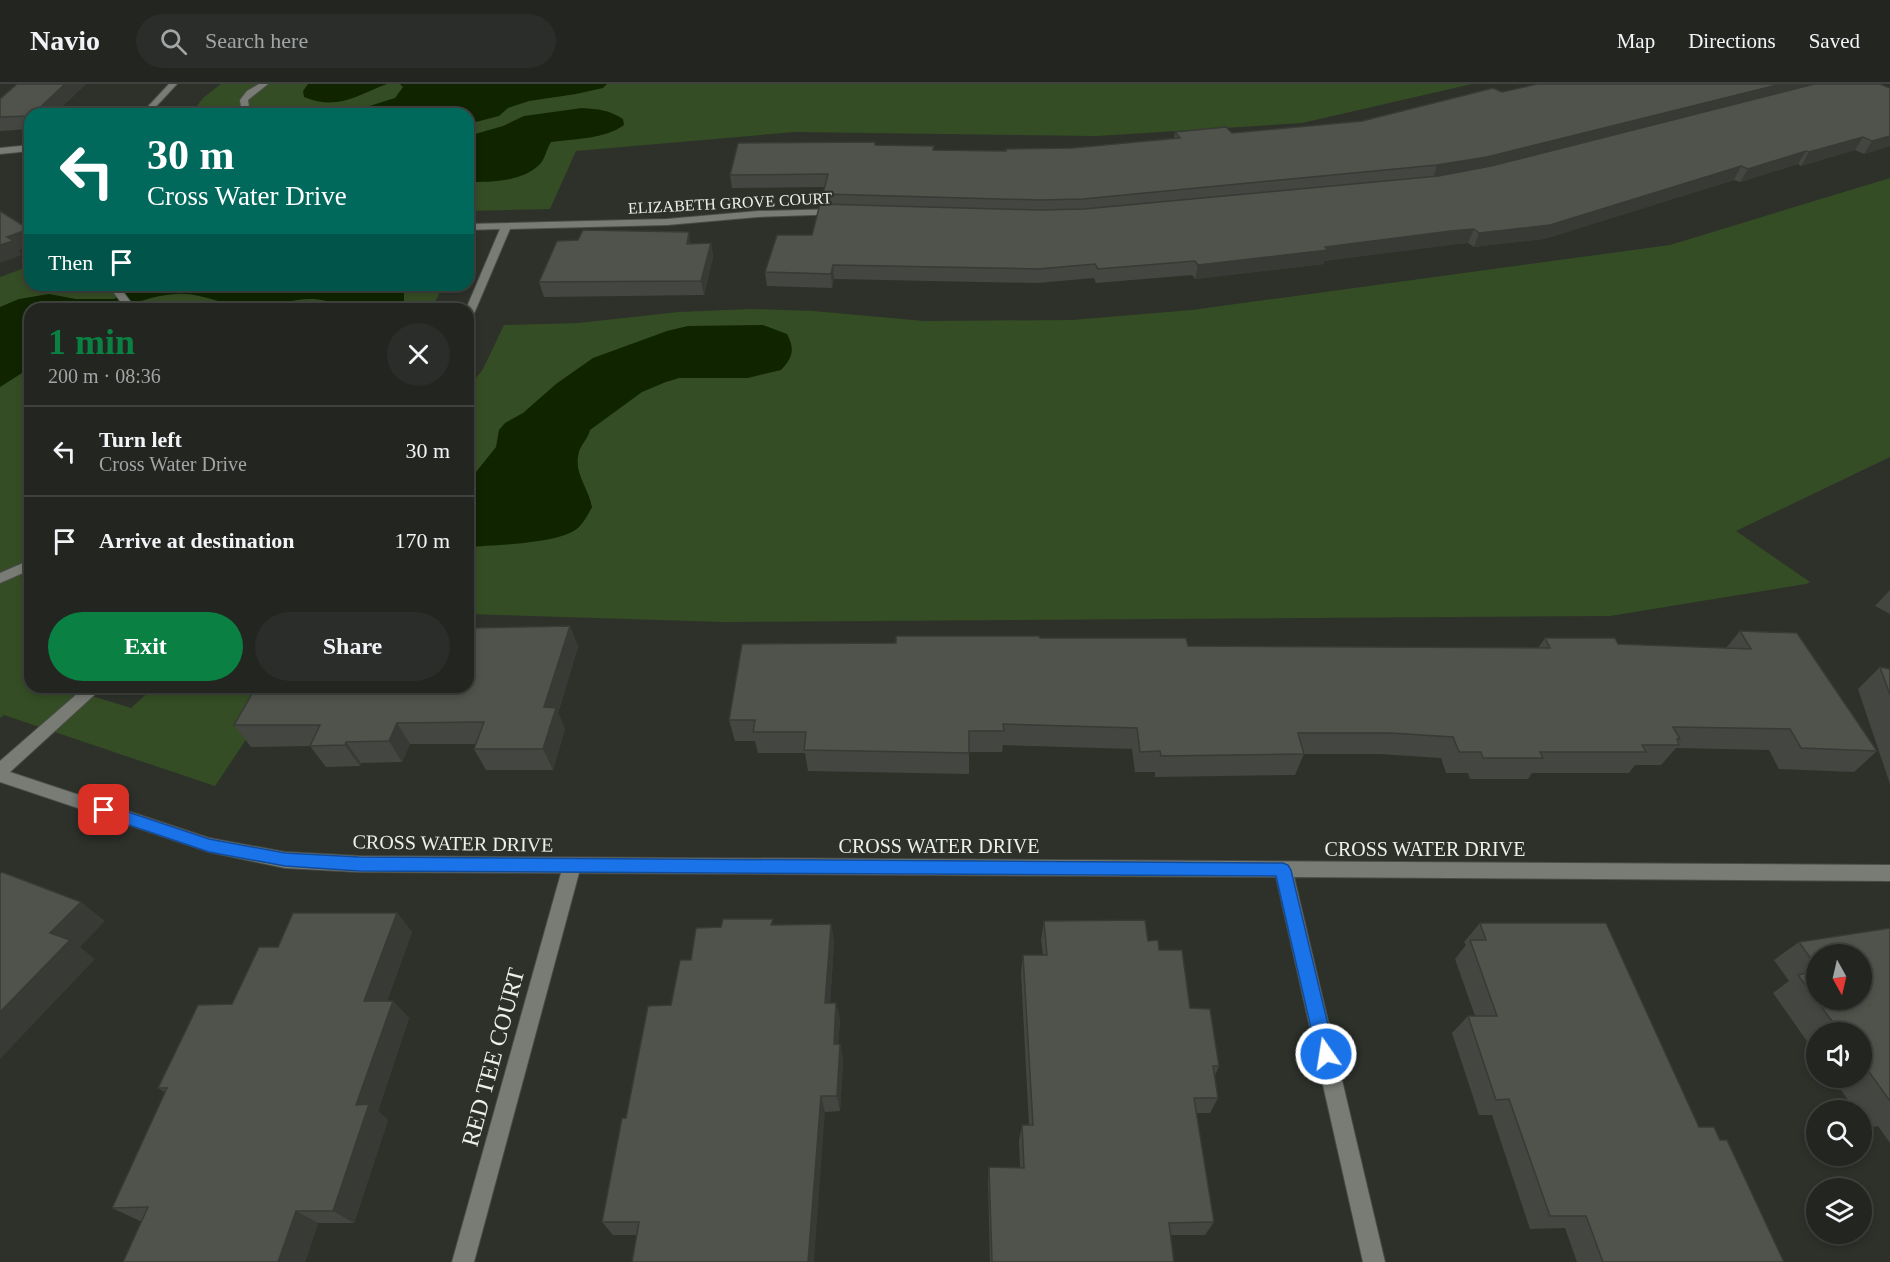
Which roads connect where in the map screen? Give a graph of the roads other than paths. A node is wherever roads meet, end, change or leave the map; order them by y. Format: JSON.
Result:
{"nodes":[{"id":1,"x":173,"y":84,"type":"edge"},
{"id":2,"x":264,"y":84,"type":"edge"},
{"id":3,"x":151,"y":108,"type":"edge"},
{"id":4,"x":245,"y":108,"type":"edge"},
{"id":5,"x":24,"y":149,"type":"edge"},
{"id":6,"x":0,"y":151,"type":"edge"},
{"id":7,"x":849,"y":213,"type":"edge"},
{"id":8,"x":506,"y":226,"type":"junction"},
{"id":9,"x":474,"y":227,"type":"edge"},
{"id":10,"x":117,"y":291,"type":"edge"},
{"id":11,"x":126,"y":303,"type":"edge"},
{"id":12,"x":473,"y":303,"type":"edge"},
{"id":13,"x":24,"y":568,"type":"edge"},
{"id":14,"x":0,"y":578,"type":"edge"},
{"id":15,"x":88,"y":693,"type":"edge"},
{"id":16,"x":0,"y":773,"type":"edge"},
{"id":17,"x":572,"y":865,"type":"junction"},
{"id":18,"x":1283,"y":870,"type":"junction"},
{"id":19,"x":1890,"y":873,"type":"edge"},
{"id":20,"x":463,"y":1262,"type":"edge"},
{"id":21,"x":1374,"y":1262,"type":"edge"}],
"edges":[{"from":1,"to":3,"type":"street"},
{"from":2,"to":4,"type":"street"},
{"from":5,"to":6,"type":"street"},
{"from":7,"to":8,"type":"street","name":"ELIZABETH GROVE COURT"},
{"from":8,"to":9,"type":"street","name":"ELIZABETH GROVE COURT"},
{"from":8,"to":12,"type":"street"},
{"from":10,"to":11,"type":"street"},
{"from":13,"to":14,"type":"street"},
{"from":15,"to":16,"type":"street"},
{"from":16,"to":17,"type":"street","name":"CROSS WATER DRIVE"},
{"from":17,"to":18,"type":"street","name":"CROSS WATER DRIVE"},
{"from":17,"to":20,"type":"street","name":"RED TEE COURT"},
{"from":18,"to":19,"type":"street","name":"CROSS WATER DRIVE"},
{"from":18,"to":21,"type":"street"}]}
